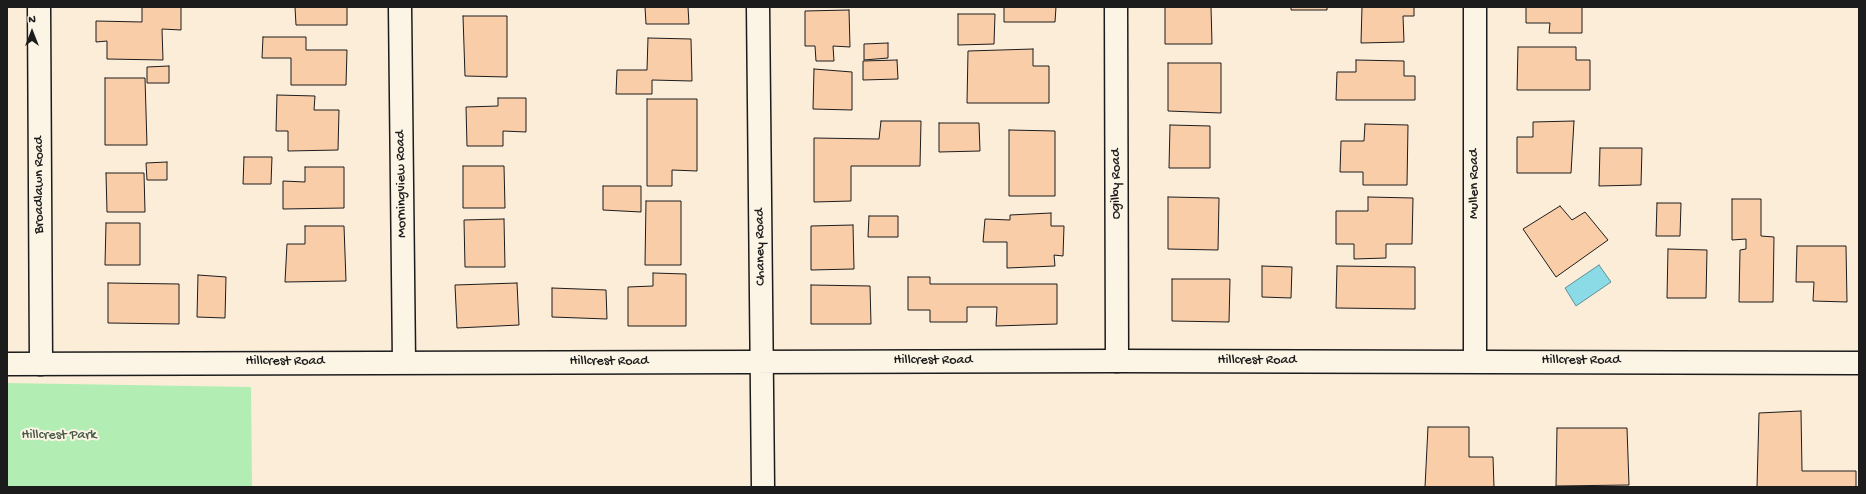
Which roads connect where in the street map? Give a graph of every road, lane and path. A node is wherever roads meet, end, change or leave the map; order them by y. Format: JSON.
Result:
{"nodes":[{"id":1,"x":39,"y":7,"type":"edge"},
{"id":2,"x":400,"y":7,"type":"edge"},
{"id":3,"x":758,"y":7,"type":"edge"},
{"id":4,"x":1116,"y":7,"type":"edge"},
{"id":5,"x":1475,"y":7,"type":"edge"},
{"id":6,"x":1117,"y":361,"type":"junction"},
{"id":7,"x":1475,"y":361,"type":"junction"},
{"id":8,"x":404,"y":362,"type":"junction"},
{"id":9,"x":762,"y":362,"type":"junction"},
{"id":10,"x":1859,"y":363,"type":"edge"},
{"id":11,"x":7,"y":364,"type":"edge"},
{"id":12,"x":41,"y":364,"type":"junction"},
{"id":13,"x":762,"y":487,"type":"edge"}],
"edges":[{"from":1,"to":12,"type":"street","name":"Broadlawn Road"},
{"from":2,"to":8,"type":"street","name":"Morningview Road"},
{"from":3,"to":9,"type":"street","name":"Chaney Road"},
{"from":4,"to":6,"type":"street","name":"Ogilby Road"},
{"from":5,"to":7,"type":"street","name":"Mullen Road"},
{"from":6,"to":7,"type":"street","name":"Hillcrest Road"},
{"from":6,"to":9,"type":"street","name":"Hillcrest Road"},
{"from":7,"to":10,"type":"street","name":"Hillcrest Road"},
{"from":8,"to":9,"type":"street","name":"Hillcrest Road"},
{"from":8,"to":12,"type":"street","name":"Hillcrest Road"},
{"from":9,"to":13,"type":"street","name":"Chaney Road"},
{"from":11,"to":12,"type":"street","name":"Hillcrest Road"}]}
